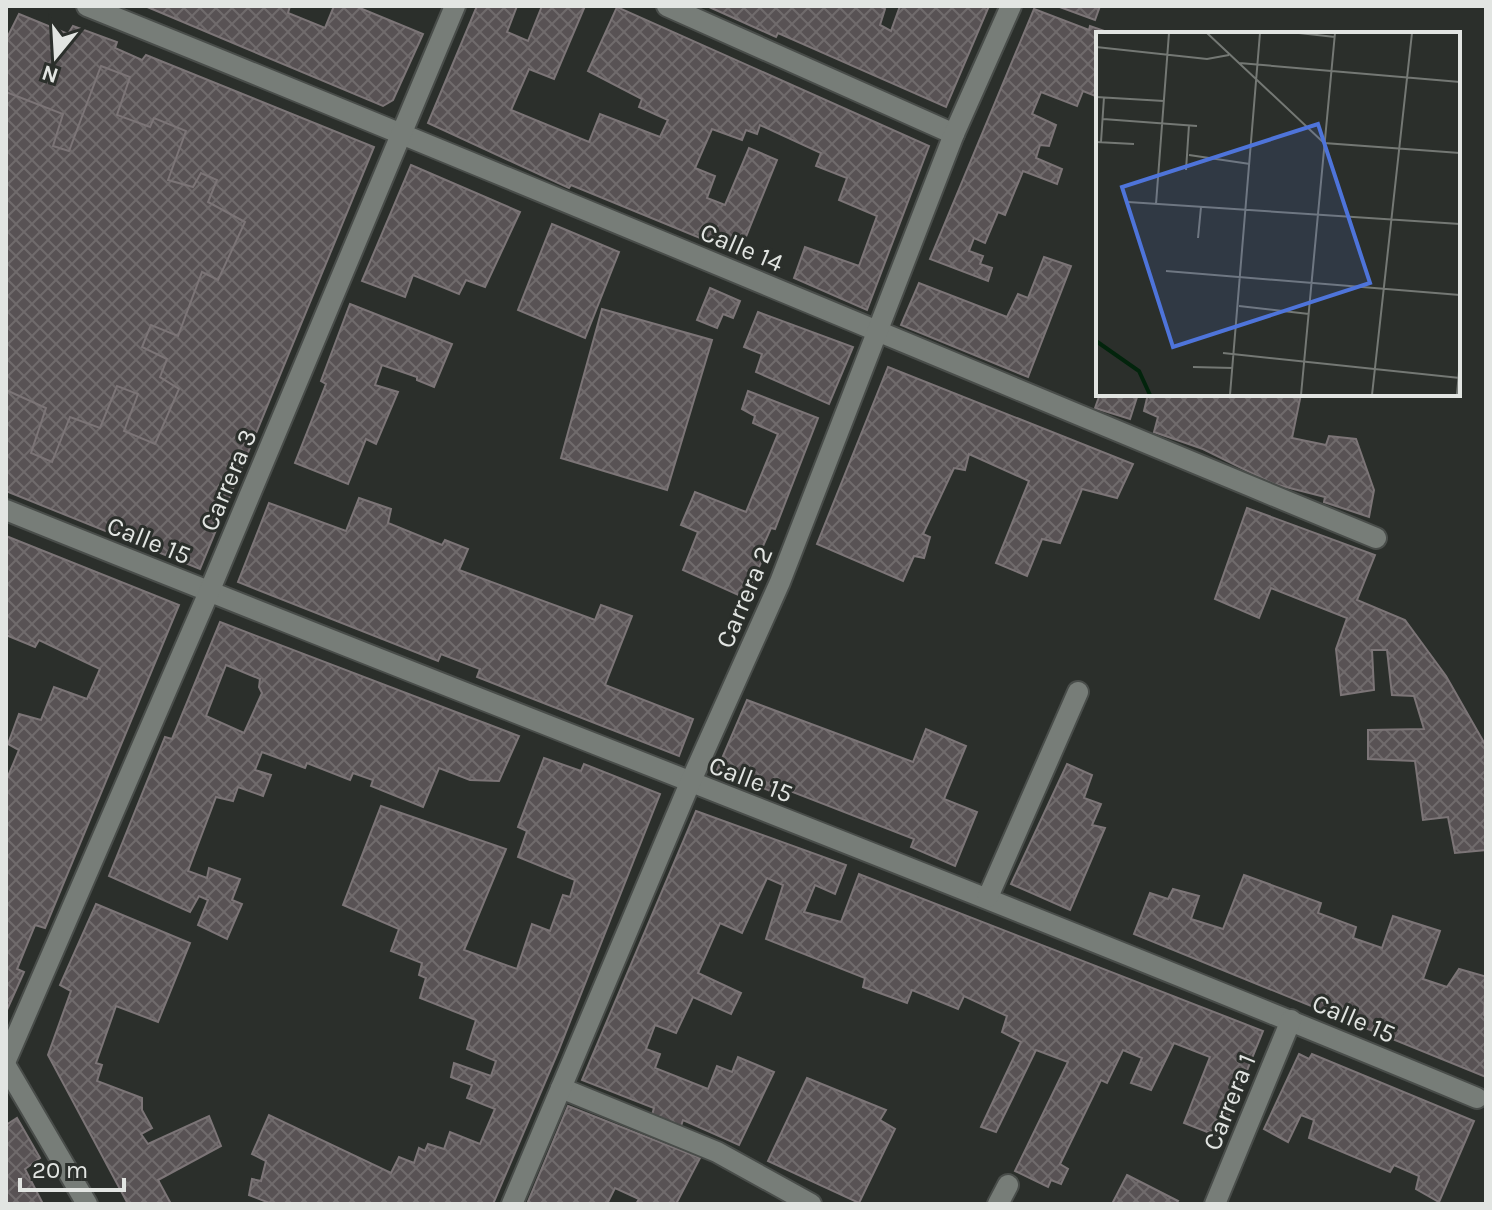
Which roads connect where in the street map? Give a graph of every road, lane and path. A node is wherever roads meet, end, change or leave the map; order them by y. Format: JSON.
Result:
{"nodes":[{"id":1,"x":87,"y":6,"type":"edge"},
{"id":2,"x":455,"y":6,"type":"edge"},
{"id":3,"x":667,"y":6,"type":"edge"},
{"id":4,"x":1011,"y":6,"type":"edge"},
{"id":5,"x":401,"y":132,"type":"junction"},
{"id":6,"x":954,"y":134,"type":"junction"},
{"id":7,"x":878,"y":333,"type":"junction"},
{"id":8,"x":6,"y":510,"type":"edge"},
{"id":9,"x":1376,"y":538,"type":"dead end"},
{"id":10,"x":209,"y":592,"type":"junction"},
{"id":11,"x":1078,"y":692,"type":"dead end"},
{"id":12,"x":690,"y":783,"type":"junction"},
{"id":13,"x":988,"y":897,"type":"junction"},
{"id":14,"x":1291,"y":1020,"type":"junction"},
{"id":15,"x":6,"y":1060,"type":"edge"},
{"id":16,"x":6,"y":1066,"type":"edge"},
{"id":17,"x":561,"y":1088,"type":"junction"},
{"id":18,"x":1477,"y":1098,"type":"dead end"},
{"id":19,"x":1008,"y":1185,"type":"dead end"},
{"id":20,"x":87,"y":1204,"type":"edge"},
{"id":21,"x":512,"y":1204,"type":"edge"},
{"id":22,"x":811,"y":1204,"type":"edge"},
{"id":23,"x":998,"y":1204,"type":"edge"},
{"id":24,"x":1215,"y":1204,"type":"edge"}],
"edges":[{"from":1,"to":5,"type":"street","name":"Calle 14"},
{"from":2,"to":5,"type":"street","name":"Carrera 3"},
{"from":3,"to":6,"type":"street"},
{"from":4,"to":6,"type":"street","name":"Carrera 2"},
{"from":5,"to":7,"type":"street","name":"Calle 14"},
{"from":5,"to":10,"type":"street","name":"Carrera 3"},
{"from":6,"to":7,"type":"street","name":"Carrera 2"},
{"from":7,"to":9,"type":"street","name":"Calle 14"},
{"from":7,"to":12,"type":"street","name":"Carrera 2"},
{"from":8,"to":10,"type":"street","name":"Calle 15"},
{"from":10,"to":12,"type":"street","name":"Calle 15"},
{"from":10,"to":15,"type":"street","name":"Carrera 3"},
{"from":11,"to":13,"type":"street"},
{"from":12,"to":13,"type":"street","name":"Calle 15"},
{"from":12,"to":17,"type":"street","name":"Carrera 2"},
{"from":13,"to":14,"type":"street","name":"Calle 15"},
{"from":14,"to":18,"type":"street","name":"Calle 15"},
{"from":14,"to":24,"type":"street","name":"Carrera 1"},
{"from":16,"to":20,"type":"street"},
{"from":17,"to":21,"type":"street","name":"Carrera 2"},
{"from":17,"to":22,"type":"street"},
{"from":19,"to":23,"type":"street"}]}
